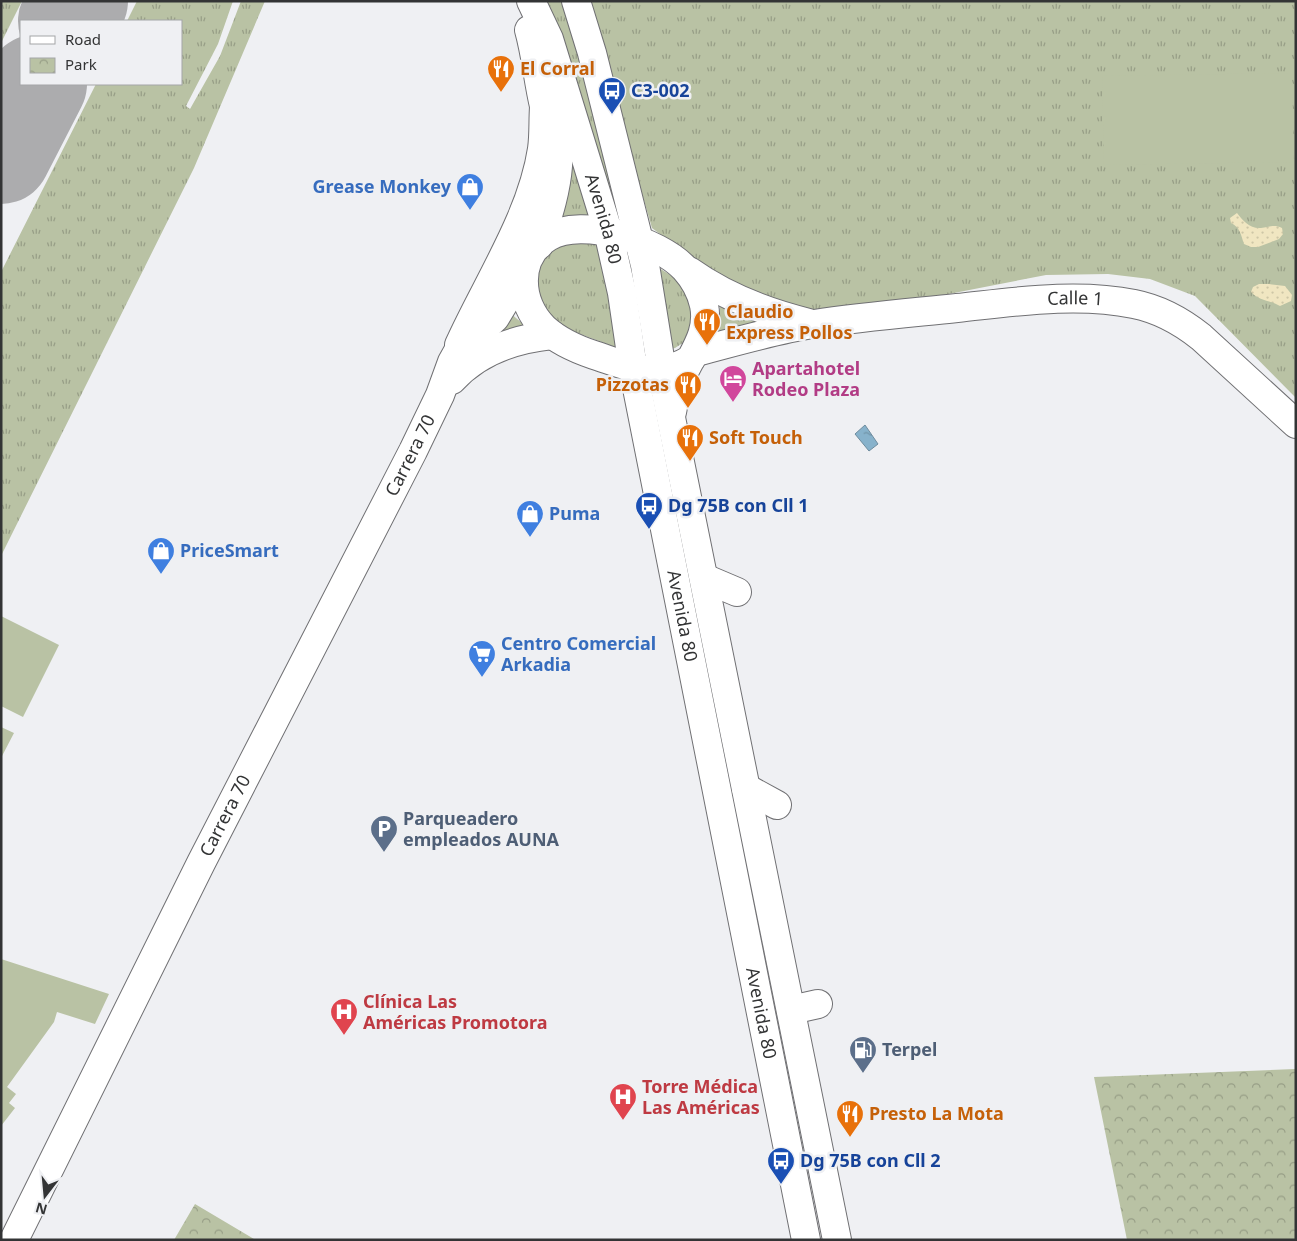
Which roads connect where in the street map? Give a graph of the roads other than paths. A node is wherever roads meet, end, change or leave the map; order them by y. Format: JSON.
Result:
{"nodes":[{"id":1,"x":522,"y":1,"type":"edge"},
{"id":2,"x":531,"y":1,"type":"edge"},
{"id":3,"x":576,"y":1,"type":"edge"},
{"id":4,"x":544,"y":107,"type":"junction"},
{"id":5,"x":608,"y":231,"type":"junction"},
{"id":6,"x":639,"y":242,"type":"junction"},
{"id":7,"x":539,"y":244,"type":"junction"},
{"id":8,"x":684,"y":268,"type":"junction"},
{"id":9,"x":523,"y":272,"type":"junction"},
{"id":10,"x":813,"y":324,"type":"junction"},
{"id":11,"x":552,"y":335,"type":"junction"},
{"id":12,"x":590,"y":354,"type":"junction"},
{"id":13,"x":693,"y":356,"type":"junction"},
{"id":14,"x":452,"y":362,"type":"junction"},
{"id":15,"x":633,"y":368,"type":"junction"},
{"id":16,"x":662,"y":371,"type":"junction"},
{"id":17,"x":440,"y":395,"type":"junction"},
{"id":18,"x":641,"y":409,"type":"junction"},
{"id":19,"x":672,"y":418,"type":"junction"},
{"id":20,"x":1294,"y":422,"type":"edge"},
{"id":21,"x":704,"y":578,"type":"junction"},
{"id":22,"x":737,"y":592,"type":"dead end"},
{"id":23,"x":746,"y":788,"type":"junction"},
{"id":24,"x":777,"y":805,"type":"dead end"},
{"id":25,"x":818,"y":1004,"type":"dead end"},
{"id":26,"x":791,"y":1010,"type":"junction"},
{"id":27,"x":14,"y":1240,"type":"edge"},
{"id":28,"x":806,"y":1240,"type":"edge"},
{"id":29,"x":837,"y":1240,"type":"edge"}],
"edges":[{"from":1,"to":4,"type":"main road"},
{"from":2,"to":5,"type":"main road","name":"Avenida 80"},
{"from":3,"to":6,"type":"main road","name":"Avenida 80"},
{"from":4,"to":7,"type":"main road"},
{"from":4,"to":14,"type":"main road"},
{"from":5,"to":6,"type":"main road","name":"Calle 1"},
{"from":5,"to":7,"type":"main road","name":"Calle 1"},
{"from":5,"to":15,"type":"main road","name":"Avenida 80"},
{"from":6,"to":8,"type":"main road","name":"Calle 1"},
{"from":6,"to":16,"type":"main road","name":"Avenida 80"},
{"from":7,"to":9,"type":"main road","name":"Carrera 70"},
{"from":8,"to":10,"type":"main road","name":"Calle 1"},
{"from":8,"to":13,"type":"main road"},
{"from":9,"to":11,"type":"main road"},
{"from":9,"to":14,"type":"main road","name":"Carrera 70"},
{"from":10,"to":13,"type":"main road","name":"Calle 1"},
{"from":10,"to":20,"type":"main road","name":"Calle 1"},
{"from":11,"to":12,"type":"main road"},
{"from":11,"to":17,"type":"main road","name":"Carrera 70"},
{"from":12,"to":15,"type":"main road"},
{"from":12,"to":18,"type":"main road"},
{"from":13,"to":16,"type":"main road","name":"Calle 1"},
{"from":13,"to":19,"type":"main road"},
{"from":14,"to":17,"type":"main road","name":"Carrera 70"},
{"from":15,"to":16,"type":"main road"},
{"from":15,"to":18,"type":"main road","name":"Avenida 80"},
{"from":16,"to":19,"type":"main road","name":"Avenida 80"},
{"from":17,"to":27,"type":"main road","name":"Carrera 70"},
{"from":18,"to":28,"type":"main road","name":"Avenida 80"},
{"from":19,"to":21,"type":"main road","name":"Avenida 80"},
{"from":21,"to":22,"type":"main road"},
{"from":21,"to":23,"type":"main road","name":"Avenida 80"},
{"from":23,"to":24,"type":"main road"},
{"from":23,"to":26,"type":"main road","name":"Avenida 80"},
{"from":25,"to":26,"type":"main road"},
{"from":26,"to":29,"type":"main road","name":"Avenida 80"}]}
